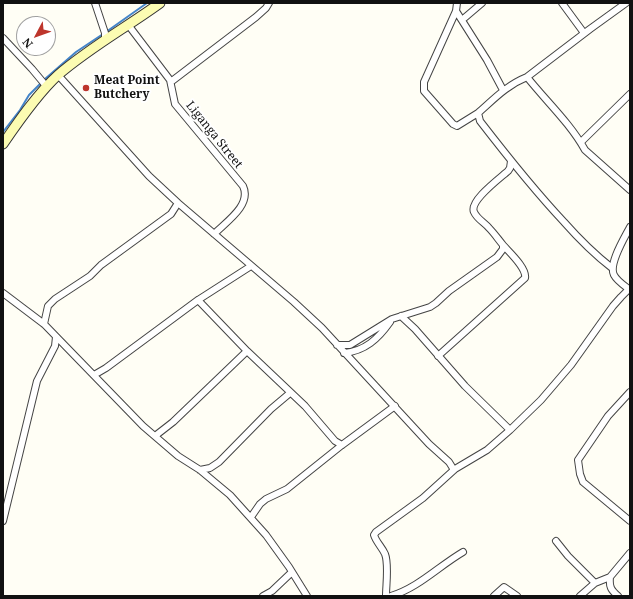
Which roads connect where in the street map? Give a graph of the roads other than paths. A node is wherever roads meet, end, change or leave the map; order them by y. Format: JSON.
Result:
{"nodes":[{"id":1,"x":95,"y":3,"type":"edge"},
{"id":2,"x":160,"y":3,"type":"edge"},
{"id":3,"x":269,"y":3,"type":"edge"},
{"id":4,"x":457,"y":3,"type":"edge"},
{"id":5,"x":482,"y":3,"type":"edge"},
{"id":6,"x":562,"y":3,"type":"edge"},
{"id":7,"x":626,"y":3,"type":"edge"},
{"id":8,"x":456,"y":11,"type":"junction"},
{"id":9,"x":462,"y":20,"type":"junction"},
{"id":10,"x":129,"y":26,"type":"junction"},
{"id":11,"x":584,"y":33,"type":"junction"},
{"id":12,"x":3,"y":38,"type":"edge"},
{"id":13,"x":105,"y":40,"type":"junction"},
{"id":14,"x":58,"y":75,"type":"junction"},
{"id":15,"x":528,"y":77,"type":"junction"},
{"id":16,"x":172,"y":81,"type":"dead end"},
{"id":17,"x":46,"y":87,"type":"junction"},
{"id":18,"x":504,"y":90,"type":"junction"},
{"id":19,"x":630,"y":94,"type":"edge"},
{"id":20,"x":478,"y":113,"type":"junction"},
{"id":21,"x":581,"y":142,"type":"junction"},
{"id":22,"x":3,"y":144,"type":"edge"},
{"id":23,"x":511,"y":162,"type":"junction"},
{"id":24,"x":630,"y":190,"type":"edge"},
{"id":25,"x":178,"y":203,"type":"junction"},
{"id":26,"x":630,"y":227,"type":"edge"},
{"id":27,"x":214,"y":234,"type":"junction"},
{"id":28,"x":503,"y":245,"type":"junction"},
{"id":29,"x":251,"y":266,"type":"junction"},
{"id":30,"x":612,"y":268,"type":"junction"},
{"id":31,"x":629,"y":290,"type":"edge"},
{"id":32,"x":3,"y":293,"type":"edge"},
{"id":33,"x":198,"y":300,"type":"junction"},
{"id":34,"x":401,"y":316,"type":"junction"},
{"id":35,"x":392,"y":319,"type":"junction"},
{"id":36,"x":44,"y":324,"type":"junction"},
{"id":37,"x":56,"y":337,"type":"junction"},
{"id":38,"x":337,"y":345,"type":"junction"},
{"id":39,"x":247,"y":351,"type":"junction"},
{"id":40,"x":344,"y":353,"type":"junction"},
{"id":41,"x":438,"y":356,"type":"junction"},
{"id":42,"x":94,"y":375,"type":"junction"},
{"id":43,"x":290,"y":392,"type":"junction"},
{"id":44,"x":630,"y":392,"type":"edge"},
{"id":45,"x":395,"y":406,"type":"junction"},
{"id":46,"x":510,"y":430,"type":"junction"},
{"id":47,"x":155,"y":436,"type":"junction"},
{"id":48,"x":342,"y":445,"type":"junction"},
{"id":49,"x":200,"y":470,"type":"junction"},
{"id":50,"x":454,"y":470,"type":"junction"},
{"id":51,"x":251,"y":517,"type":"junction"},
{"id":52,"x":3,"y":521,"type":"edge"},
{"id":53,"x":630,"y":521,"type":"edge"},
{"id":54,"x":556,"y":541,"type":"dead end"},
{"id":55,"x":463,"y":552,"type":"dead end"},
{"id":56,"x":630,"y":554,"type":"edge"},
{"id":57,"x":292,"y":572,"type":"junction"},
{"id":58,"x":610,"y":577,"type":"junction"},
{"id":59,"x":596,"y":583,"type":"junction"},
{"id":60,"x":401,"y":595,"type":"edge"},
{"id":61,"x":263,"y":596,"type":"edge"},
{"id":62,"x":307,"y":596,"type":"edge"},
{"id":63,"x":386,"y":596,"type":"edge"},
{"id":64,"x":391,"y":596,"type":"edge"},
{"id":65,"x":494,"y":596,"type":"edge"},
{"id":66,"x":517,"y":596,"type":"edge"},
{"id":67,"x":580,"y":596,"type":"edge"},
{"id":68,"x":618,"y":596,"type":"edge"}],
"edges":[{"from":1,"to":13,"type":"street"},
{"from":2,"to":10,"type":"main road"},
{"from":3,"to":16,"type":"street"},
{"from":4,"to":8,"type":"street"},
{"from":5,"to":9,"type":"street"},
{"from":6,"to":11,"type":"street"},
{"from":7,"to":11,"type":"street"},
{"from":8,"to":9,"type":"street"},
{"from":8,"to":20,"type":"street"},
{"from":9,"to":18,"type":"street"},
{"from":10,"to":13,"type":"main road"},
{"from":10,"to":27,"type":"street","name":"Liganga Street"},
{"from":11,"to":15,"type":"street"},
{"from":12,"to":17,"type":"street"},
{"from":13,"to":14,"type":"main road"},
{"from":14,"to":17,"type":"main road"},
{"from":14,"to":25,"type":"street"},
{"from":15,"to":18,"type":"street"},
{"from":15,"to":21,"type":"street"},
{"from":17,"to":22,"type":"main road"},
{"from":18,"to":20,"type":"street"},
{"from":19,"to":21,"type":"street"},
{"from":20,"to":23,"type":"street"},
{"from":21,"to":24,"type":"street"},
{"from":23,"to":28,"type":"street"},
{"from":23,"to":30,"type":"street"},
{"from":25,"to":27,"type":"street"},
{"from":25,"to":36,"type":"street"},
{"from":26,"to":30,"type":"street"},
{"from":27,"to":29,"type":"street"},
{"from":28,"to":34,"type":"street"},
{"from":28,"to":41,"type":"street"},
{"from":29,"to":33,"type":"street"},
{"from":29,"to":38,"type":"street"},
{"from":30,"to":31,"type":"street"},
{"from":31,"to":46,"type":"street"},
{"from":32,"to":36,"type":"street"},
{"from":33,"to":39,"type":"street"},
{"from":33,"to":42,"type":"street"},
{"from":34,"to":35,"type":"street"},
{"from":34,"to":41,"type":"street"},
{"from":35,"to":38,"type":"street"},
{"from":35,"to":40,"type":"street"},
{"from":36,"to":37,"type":"street"},
{"from":37,"to":42,"type":"street"},
{"from":37,"to":52,"type":"street"},
{"from":38,"to":40,"type":"street"},
{"from":39,"to":43,"type":"street"},
{"from":39,"to":47,"type":"street"},
{"from":40,"to":45,"type":"street"},
{"from":41,"to":46,"type":"street"},
{"from":42,"to":47,"type":"street"},
{"from":43,"to":48,"type":"street"},
{"from":43,"to":49,"type":"street"},
{"from":44,"to":53,"type":"street"},
{"from":45,"to":48,"type":"street"},
{"from":45,"to":50,"type":"street"},
{"from":46,"to":50,"type":"street"},
{"from":47,"to":49,"type":"street"},
{"from":48,"to":51,"type":"street"},
{"from":49,"to":51,"type":"street"},
{"from":50,"to":63,"type":"street"},
{"from":51,"to":57,"type":"street"},
{"from":54,"to":59,"type":"street"},
{"from":55,"to":60,"type":"street"},
{"from":56,"to":58,"type":"street"},
{"from":57,"to":61,"type":"street"},
{"from":57,"to":62,"type":"street"},
{"from":58,"to":59,"type":"street"},
{"from":58,"to":68,"type":"street"},
{"from":59,"to":67,"type":"street"},
{"from":60,"to":64,"type":"street"},
{"from":65,"to":66,"type":"street"}]}
